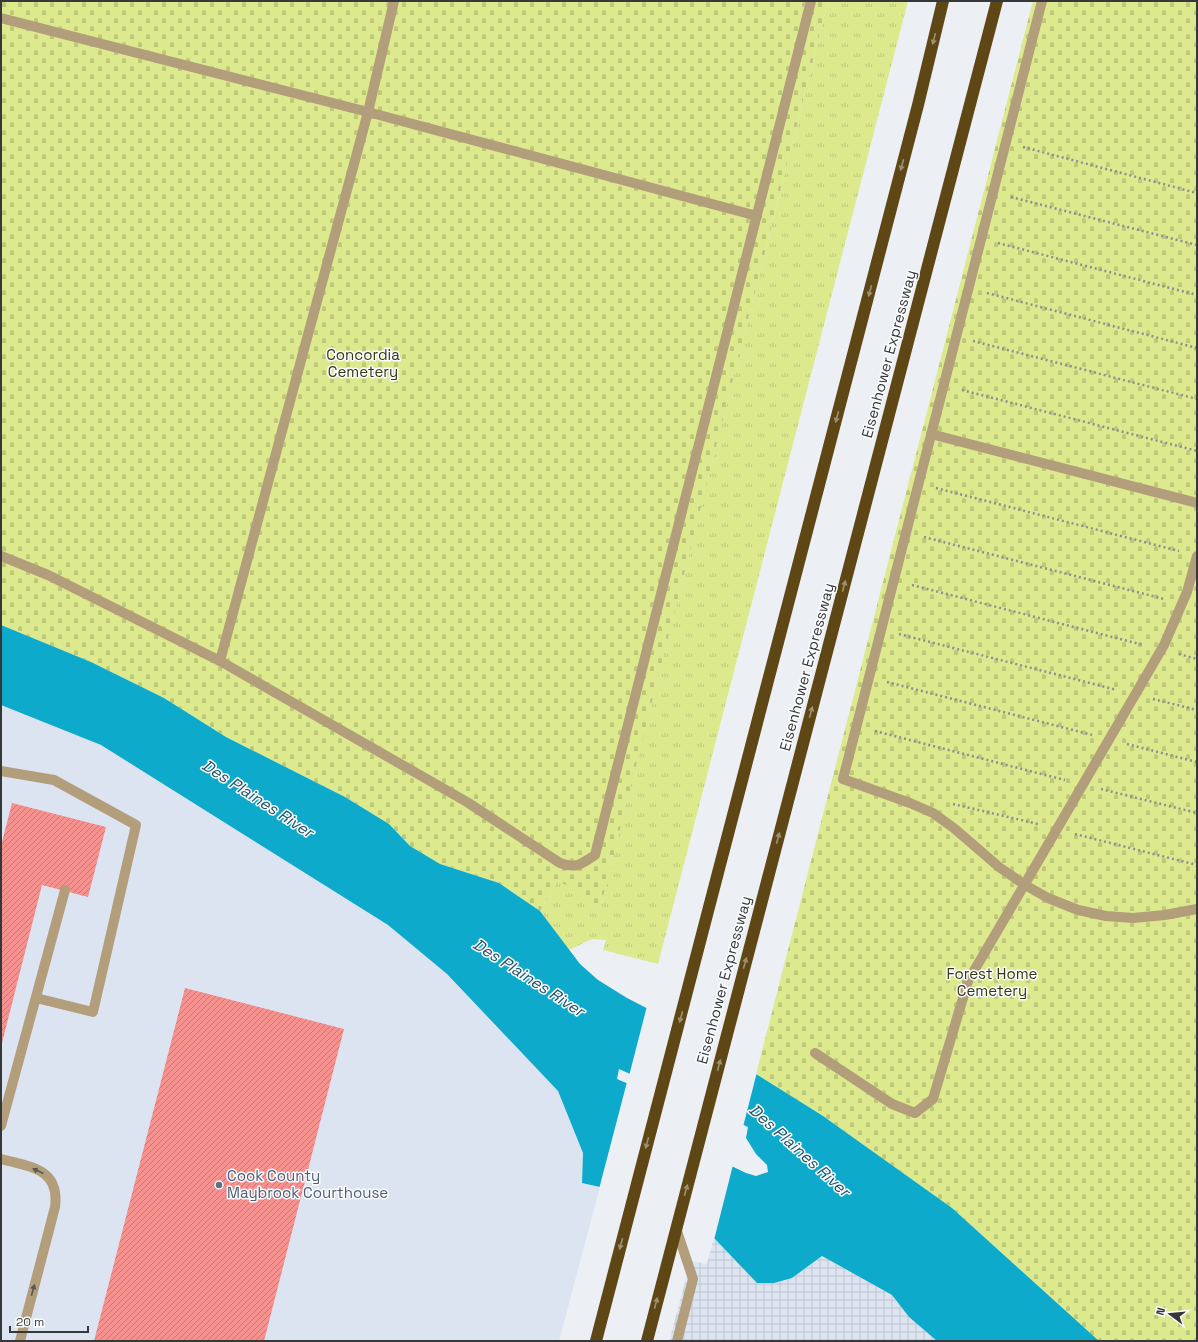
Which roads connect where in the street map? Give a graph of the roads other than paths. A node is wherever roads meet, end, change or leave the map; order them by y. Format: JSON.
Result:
{"nodes":[{"id":1,"x":394,"y":1,"type":"edge"},
{"id":2,"x":812,"y":1,"type":"edge"},
{"id":3,"x":943,"y":1,"type":"edge"},
{"id":4,"x":997,"y":1,"type":"edge"},
{"id":5,"x":1042,"y":1,"type":"edge"},
{"id":6,"x":1,"y":18,"type":"edge"},
{"id":7,"x":368,"y":112,"type":"junction"},
{"id":8,"x":757,"y":216,"type":"junction"},
{"id":9,"x":931,"y":434,"type":"junction"},
{"id":10,"x":1197,"y":503,"type":"edge"},
{"id":11,"x":1,"y":556,"type":"edge"},
{"id":12,"x":1197,"y":556,"type":"edge"},
{"id":13,"x":220,"y":661,"type":"junction"},
{"id":14,"x":1,"y":771,"type":"edge"},
{"id":15,"x":1025,"y":885,"type":"junction"},
{"id":16,"x":65,"y":890,"type":"dead end"},
{"id":17,"x":1197,"y":909,"type":"edge"},
{"id":18,"x":36,"y":998,"type":"junction"},
{"id":19,"x":815,"y":1053,"type":"dead end"},
{"id":20,"x":1,"y":1126,"type":"edge"},
{"id":21,"x":1,"y":1159,"type":"edge"},
{"id":22,"x":676,"y":1228,"type":"junction"},
{"id":23,"x":20,"y":1341,"type":"edge"},
{"id":24,"x":596,"y":1341,"type":"edge"},
{"id":25,"x":647,"y":1341,"type":"edge"},
{"id":26,"x":677,"y":1341,"type":"edge"}],
"edges":[{"from":1,"to":7,"type":"lane"},
{"from":2,"to":8,"type":"lane"},
{"from":3,"to":24,"type":"highway","one_way":true},
{"from":22,"to":4,"type":"highway","name":"Eisenhower Expressway","one_way":true},
{"from":5,"to":9,"type":"lane"},
{"from":6,"to":7,"type":"lane"},
{"from":7,"to":8,"type":"lane"},
{"from":7,"to":13,"type":"lane"},
{"from":8,"to":13,"type":"lane"},
{"from":9,"to":10,"type":"lane"},
{"from":9,"to":15,"type":"lane"},
{"from":11,"to":13,"type":"lane"},
{"from":12,"to":15,"type":"lane"},
{"from":14,"to":18,"type":"lane"},
{"from":15,"to":17,"type":"lane"},
{"from":15,"to":19,"type":"lane"},
{"from":16,"to":18,"type":"lane"},
{"from":18,"to":20,"type":"lane"},
{"from":23,"to":21,"type":"lane","one_way":true},
{"from":25,"to":22,"type":"highway","name":"Eisenhower Expressway","one_way":true},
{"from":22,"to":26,"type":"lane"}]}
